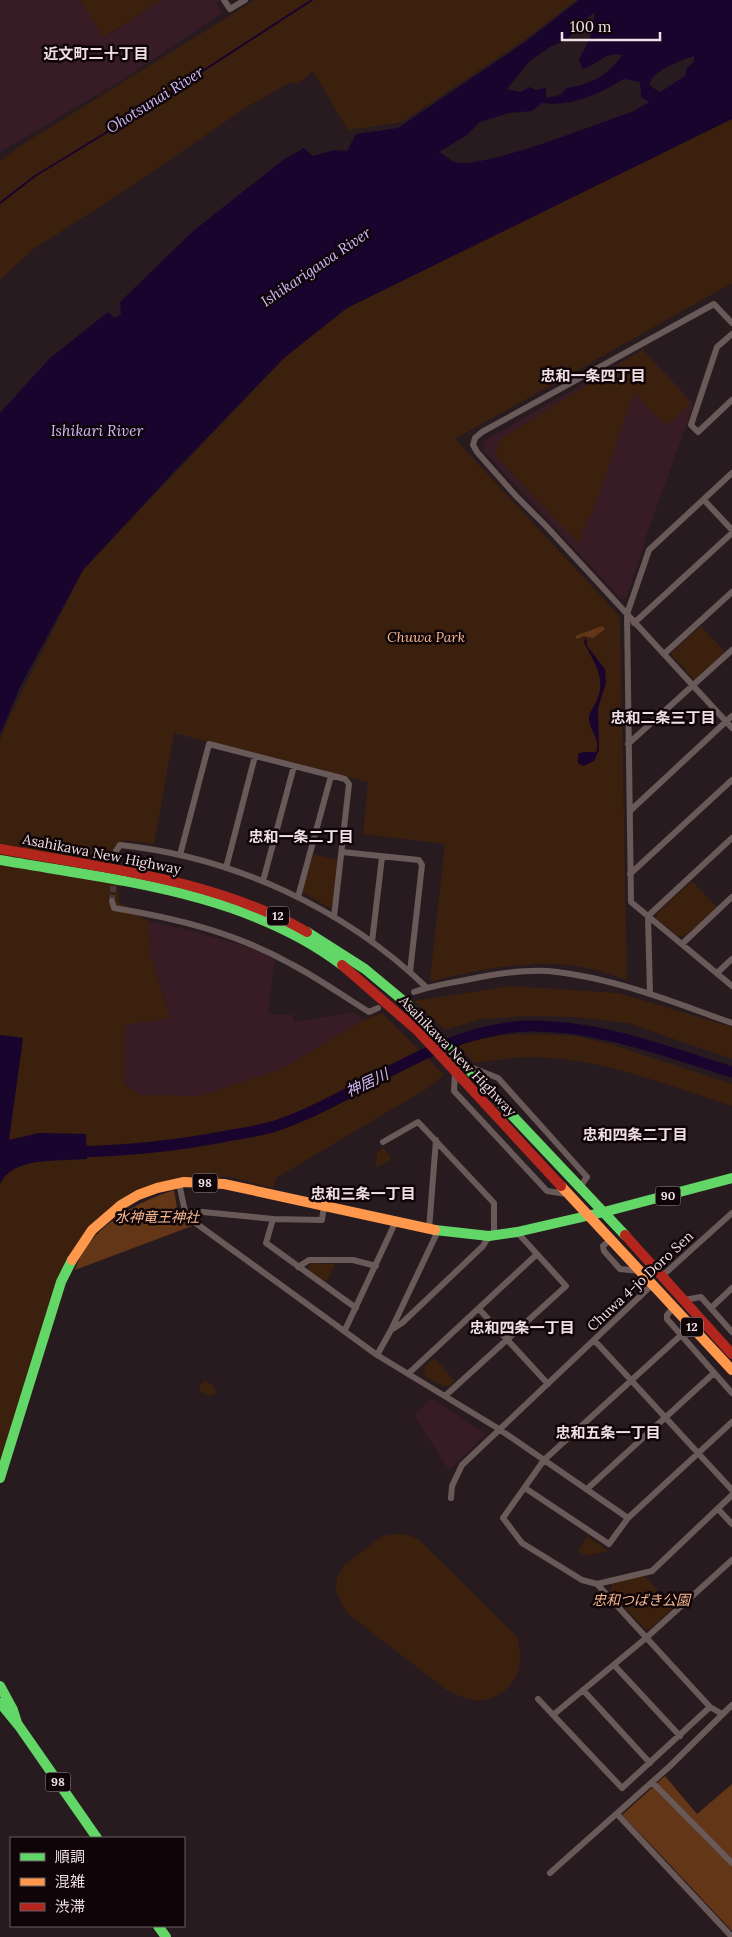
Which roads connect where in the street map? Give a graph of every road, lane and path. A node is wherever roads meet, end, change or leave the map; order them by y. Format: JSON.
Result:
{"nodes":[{"id":1,"x":224,"y":0,"type":"edge"},
{"id":2,"x":245,"y":0,"type":"edge"},
{"id":3,"x":732,"y":323,"type":"edge"},
{"id":4,"x":732,"y":334,"type":"edge"},
{"id":5,"x":732,"y":400,"type":"edge"},
{"id":6,"x":732,"y":473,"type":"edge"},
{"id":7,"x":704,"y":500,"type":"junction"},
{"id":8,"x":732,"y":532,"type":"edge"},
{"id":9,"x":732,"y":592,"type":"edge"},
{"id":10,"x":627,"y":614,"type":"junction"},
{"id":11,"x":634,"y":623,"type":"junction"},
{"id":12,"x":732,"y":650,"type":"edge"},
{"id":13,"x":664,"y":654,"type":"junction"},
{"id":14,"x":693,"y":686,"type":"junction"},
{"id":15,"x":732,"y":716,"type":"edge"},
{"id":16,"x":726,"y":722,"type":"junction"},
{"id":17,"x":732,"y":728,"type":"edge"},
{"id":18,"x":628,"y":744,"type":"junction"},
{"id":19,"x":255,"y":756,"type":"junction"},
{"id":20,"x":294,"y":766,"type":"junction"},
{"id":21,"x":330,"y":776,"type":"junction"},
{"id":22,"x":732,"y":780,"type":"edge"},
{"id":23,"x":631,"y":810,"type":"junction"},
{"id":24,"x":732,"y":838,"type":"edge"},
{"id":25,"x":0,"y":849,"type":"edge"},
{"id":26,"x":116,"y":851,"type":"dead end"},
{"id":27,"x":342,"y":852,"type":"junction"},
{"id":28,"x":180,"y":855,"type":"junction"},
{"id":29,"x":382,"y":857,"type":"junction"},
{"id":30,"x":0,"y":860,"type":"edge"},
{"id":31,"x":226,"y":868,"type":"junction"},
{"id":32,"x":96,"y":873,"type":"junction"},
{"id":33,"x":630,"y":874,"type":"junction"},
{"id":34,"x":262,"y":881,"type":"junction"},
{"id":35,"x":298,"y":897,"type":"junction"},
{"id":36,"x":732,"y":897,"type":"edge"},
{"id":37,"x":112,"y":901,"type":"dead end"},
{"id":38,"x":648,"y":916,"type":"junction"},
{"id":39,"x":334,"y":917,"type":"junction"},
{"id":40,"x":372,"y":942,"type":"junction"},
{"id":41,"x":682,"y":944,"type":"junction"},
{"id":42,"x":732,"y":959,"type":"edge"},
{"id":43,"x":410,"y":972,"type":"junction"},
{"id":44,"x":717,"y":973,"type":"junction"},
{"id":45,"x":732,"y":986,"type":"edge"},
{"id":46,"x":426,"y":987,"type":"junction"},
{"id":47,"x":414,"y":992,"type":"dead end"},
{"id":48,"x":650,"y":994,"type":"junction"},
{"id":49,"x":378,"y":1008,"type":"dead end"},
{"id":50,"x":732,"y":1023,"type":"edge"},
{"id":51,"x":455,"y":1070,"type":"junction"},
{"id":52,"x":436,"y":1140,"type":"junction"},
{"id":53,"x":382,"y":1142,"type":"dead end"},
{"id":54,"x":732,"y":1178,"type":"edge"},
{"id":55,"x":179,"y":1183,"type":"junction"},
{"id":56,"x":570,"y":1194,"type":"junction"},
{"id":57,"x":324,"y":1205,"type":"junction"},
{"id":58,"x":604,"y":1212,"type":"junction"},
{"id":59,"x":732,"y":1213,"type":"edge"},
{"id":60,"x":590,"y":1215,"type":"junction"},
{"id":61,"x":186,"y":1216,"type":"junction"},
{"id":62,"x":273,"y":1219,"type":"junction"},
{"id":63,"x":396,"y":1221,"type":"junction"},
{"id":64,"x":433,"y":1230,"type":"junction"},
{"id":65,"x":517,"y":1232,"type":"junction"},
{"id":66,"x":491,"y":1235,"type":"junction"},
{"id":67,"x":536,"y":1255,"type":"junction"},
{"id":68,"x":298,"y":1266,"type":"junction"},
{"id":69,"x":376,"y":1266,"type":"junction"},
{"id":70,"x":662,"y":1276,"type":"junction"},
{"id":71,"x":653,"y":1284,"type":"junction"},
{"id":72,"x":732,"y":1288,"type":"edge"},
{"id":73,"x":684,"y":1300,"type":"junction"},
{"id":74,"x":356,"y":1308,"type":"junction"},
{"id":75,"x":673,"y":1308,"type":"junction"},
{"id":76,"x":711,"y":1308,"type":"junction"},
{"id":77,"x":479,"y":1309,"type":"junction"},
{"id":78,"x":345,"y":1330,"type":"junction"},
{"id":79,"x":391,"y":1330,"type":"junction"},
{"id":80,"x":732,"y":1332,"type":"edge"},
{"id":81,"x":680,"y":1336,"type":"junction"},
{"id":82,"x":508,"y":1340,"type":"junction"},
{"id":83,"x":595,"y":1341,"type":"junction"},
{"id":84,"x":732,"y":1354,"type":"edge"},
{"id":85,"x":377,"y":1355,"type":"junction"},
{"id":86,"x":732,"y":1370,"type":"edge"},
{"id":87,"x":714,"y":1373,"type":"junction"},
{"id":88,"x":408,"y":1374,"type":"junction"},
{"id":89,"x":632,"y":1381,"type":"junction"},
{"id":90,"x":548,"y":1384,"type":"junction"},
{"id":91,"x":732,"y":1393,"type":"edge"},
{"id":92,"x":445,"y":1396,"type":"junction"},
{"id":93,"x":666,"y":1418,"type":"junction"},
{"id":94,"x":732,"y":1422,"type":"edge"},
{"id":95,"x":499,"y":1429,"type":"junction"},
{"id":96,"x":699,"y":1454,"type":"junction"},
{"id":97,"x":544,"y":1460,"type":"junction"},
{"id":98,"x":0,"y":1478,"type":"edge"},
{"id":99,"x":525,"y":1488,"type":"junction"},
{"id":100,"x":587,"y":1490,"type":"junction"},
{"id":101,"x":732,"y":1490,"type":"edge"},
{"id":102,"x":732,"y":1495,"type":"edge"},
{"id":103,"x":451,"y":1498,"type":"dead end"},
{"id":104,"x":718,"y":1509,"type":"junction"},
{"id":105,"x":628,"y":1518,"type":"junction"},
{"id":106,"x":732,"y":1524,"type":"edge"},
{"id":107,"x":732,"y":1560,"type":"edge"},
{"id":108,"x":597,"y":1584,"type":"junction"},
{"id":109,"x":646,"y":1638,"type":"junction"},
{"id":110,"x":614,"y":1665,"type":"junction"},
{"id":111,"x":0,"y":1686,"type":"edge"},
{"id":112,"x":583,"y":1690,"type":"junction"},
{"id":113,"x":538,"y":1699,"type":"dead end"},
{"id":114,"x":0,"y":1703,"type":"edge"},
{"id":115,"x":732,"y":1705,"type":"edge"},
{"id":116,"x":710,"y":1707,"type":"junction"},
{"id":117,"x":553,"y":1714,"type":"junction"},
{"id":118,"x":722,"y":1714,"type":"junction"},
{"id":119,"x":18,"y":1726,"type":"junction"},
{"id":120,"x":680,"y":1736,"type":"junction"},
{"id":121,"x":650,"y":1763,"type":"junction"},
{"id":122,"x":652,"y":1782,"type":"junction"},
{"id":123,"x":617,"y":1814,"type":"junction"},
{"id":124,"x":96,"y":1837,"type":"edge"},
{"id":125,"x":732,"y":1863,"type":"edge"},
{"id":126,"x":550,"y":1873,"type":"dead end"},
{"id":127,"x":732,"y":1937,"type":"edge"}],
"edges":[{"from":1,"to":2,"type":"street"},
{"from":3,"to":10,"type":"street"},
{"from":4,"to":5,"type":"street"},
{"from":6,"to":7,"type":"street"},
{"from":7,"to":8,"type":"street"},
{"from":7,"to":10,"type":"street"},
{"from":8,"to":11,"type":"street"},
{"from":9,"to":13,"type":"street"},
{"from":10,"to":11,"type":"street"},
{"from":10,"to":18,"type":"street"},
{"from":11,"to":13,"type":"street"},
{"from":12,"to":14,"type":"street"},
{"from":13,"to":14,"type":"street"},
{"from":14,"to":16,"type":"street"},
{"from":14,"to":18,"type":"street"},
{"from":15,"to":16,"type":"street"},
{"from":16,"to":17,"type":"street"},
{"from":16,"to":23,"type":"street"},
{"from":18,"to":23,"type":"street"},
{"from":19,"to":20,"type":"street"},
{"from":19,"to":28,"type":"street"},
{"from":19,"to":31,"type":"street"},
{"from":20,"to":21,"type":"street"},
{"from":20,"to":34,"type":"street"},
{"from":21,"to":27,"type":"street"},
{"from":21,"to":35,"type":"street"},
{"from":22,"to":33,"type":"street"},
{"from":23,"to":33,"type":"street"},
{"from":24,"to":38,"type":"street"},
{"from":25,"to":32,"type":"main road","name":"Asahikawa New Highway","number":"12"},
{"from":26,"to":28,"type":"street"},
{"from":27,"to":29,"type":"street"},
{"from":27,"to":39,"type":"street"},
{"from":28,"to":31,"type":"street"},
{"from":29,"to":40,"type":"street"},
{"from":29,"to":43,"type":"street"},
{"from":30,"to":32,"type":"main road","name":"Asahikawa New Highway","number":"12"},
{"from":31,"to":34,"type":"street"},
{"from":32,"to":51,"type":"main road","name":"Asahikawa New Highway","number":"12"},
{"from":32,"to":58,"type":"main road","name":"Asahikawa New Highway","number":"12"},
{"from":33,"to":38,"type":"street"},
{"from":34,"to":35,"type":"street"},
{"from":35,"to":39,"type":"street"},
{"from":36,"to":41,"type":"street"},
{"from":37,"to":49,"type":"street"},
{"from":38,"to":41,"type":"street"},
{"from":38,"to":48,"type":"street"},
{"from":39,"to":40,"type":"street"},
{"from":40,"to":43,"type":"street"},
{"from":41,"to":44,"type":"street"},
{"from":42,"to":44,"type":"street"},
{"from":43,"to":46,"type":"street"},
{"from":44,"to":45,"type":"street"},
{"from":46,"to":47,"type":"street"},
{"from":46,"to":48,"type":"street"},
{"from":48,"to":50,"type":"street"},
{"from":51,"to":56,"type":"main road","name":"Asahikawa New Highway","number":"12"},
{"from":51,"to":56,"type":"street"},
{"from":52,"to":53,"type":"street"},
{"from":52,"to":64,"type":"street"},
{"from":52,"to":66,"type":"street"},
{"from":54,"to":58,"type":"main road","number":"90"},
{"from":55,"to":57,"type":"main road","number":"98"},
{"from":55,"to":61,"type":"street"},
{"from":55,"to":98,"type":"main road","number":"98"},
{"from":56,"to":60,"type":"main road","name":"Asahikawa New Highway","number":"12"},
{"from":57,"to":62,"type":"street"},
{"from":57,"to":63,"type":"main road","number":"98"},
{"from":58,"to":60,"type":"main road","number":"90"},
{"from":58,"to":70,"type":"main road","name":"Asahikawa New Highway","number":"12"},
{"from":59,"to":70,"type":"street","name":"Chuwa 4-jo Doro Sen"},
{"from":60,"to":65,"type":"main road","number":"98"},
{"from":60,"to":71,"type":"main road","name":"Asahikawa New Highway","number":"12"},
{"from":61,"to":62,"type":"street"},
{"from":61,"to":78,"type":"street"},
{"from":62,"to":68,"type":"street"},
{"from":63,"to":64,"type":"main road","number":"98"},
{"from":63,"to":69,"type":"street"},
{"from":64,"to":66,"type":"main road","number":"98"},
{"from":64,"to":79,"type":"street"},
{"from":65,"to":66,"type":"main road","number":"98"},
{"from":65,"to":67,"type":"street"},
{"from":66,"to":79,"type":"street"},
{"from":67,"to":77,"type":"street"},
{"from":67,"to":82,"type":"street"},
{"from":68,"to":69,"type":"street"},
{"from":68,"to":74,"type":"street"},
{"from":69,"to":74,"type":"street"},
{"from":70,"to":71,"type":"street","name":"Chuwa 4-jo Doro Sen"},
{"from":70,"to":73,"type":"main road","name":"Asahikawa New Highway","number":"12"},
{"from":71,"to":75,"type":"main road","name":"Asahikawa New Highway","number":"12"},
{"from":71,"to":83,"type":"street","name":"Chuwa 4-jo Doro Sen"},
{"from":72,"to":76,"type":"street"},
{"from":73,"to":76,"type":"street"},
{"from":73,"to":84,"type":"main road","name":"Asahikawa New Highway","number":"12"},
{"from":74,"to":78,"type":"street"},
{"from":75,"to":81,"type":"street"},
{"from":75,"to":86,"type":"main road","name":"Asahikawa New Highway","number":"12"},
{"from":76,"to":80,"type":"street"},
{"from":77,"to":82,"type":"street"},
{"from":77,"to":88,"type":"street"},
{"from":78,"to":85,"type":"street"},
{"from":79,"to":85,"type":"street"},
{"from":81,"to":87,"type":"street"},
{"from":81,"to":89,"type":"street"},
{"from":82,"to":90,"type":"street"},
{"from":82,"to":92,"type":"street"},
{"from":83,"to":89,"type":"street"},
{"from":83,"to":90,"type":"street","name":"Chuwa 4-jo Doro Sen"},
{"from":85,"to":88,"type":"street"},
{"from":87,"to":91,"type":"street"},
{"from":87,"to":93,"type":"street"},
{"from":88,"to":92,"type":"street"},
{"from":89,"to":93,"type":"street"},
{"from":89,"to":97,"type":"street"},
{"from":90,"to":95,"type":"street","name":"Chuwa 4-jo Doro Sen"},
{"from":92,"to":95,"type":"street"},
{"from":93,"to":96,"type":"street"},
{"from":93,"to":100,"type":"street"},
{"from":94,"to":96,"type":"street"},
{"from":95,"to":97,"type":"street"},
{"from":95,"to":103,"type":"street","name":"Chuwa 4-jo Doro Sen"},
{"from":96,"to":101,"type":"street"},
{"from":96,"to":105,"type":"street"},
{"from":97,"to":99,"type":"street"},
{"from":97,"to":100,"type":"street"},
{"from":99,"to":105,"type":"street"},
{"from":99,"to":108,"type":"street"},
{"from":100,"to":105,"type":"street"},
{"from":102,"to":104,"type":"street"},
{"from":104,"to":106,"type":"street"},
{"from":104,"to":108,"type":"street"},
{"from":107,"to":109,"type":"street"},
{"from":108,"to":109,"type":"street"},
{"from":109,"to":110,"type":"street"},
{"from":109,"to":116,"type":"street"},
{"from":110,"to":112,"type":"street"},
{"from":110,"to":120,"type":"street"},
{"from":111,"to":119,"type":"main road","number":"98"},
{"from":112,"to":117,"type":"street"},
{"from":112,"to":121,"type":"street"},
{"from":113,"to":117,"type":"street"},
{"from":114,"to":119,"type":"main road","number":"98"},
{"from":115,"to":118,"type":"street"},
{"from":116,"to":118,"type":"street"},
{"from":116,"to":120,"type":"street"},
{"from":117,"to":121,"type":"street"},
{"from":118,"to":122,"type":"street"},
{"from":119,"to":124,"type":"main road","number":"98"},
{"from":120,"to":121,"type":"street"},
{"from":122,"to":123,"type":"street"},
{"from":122,"to":125,"type":"street"},
{"from":123,"to":126,"type":"street"},
{"from":123,"to":127,"type":"street"}]}
